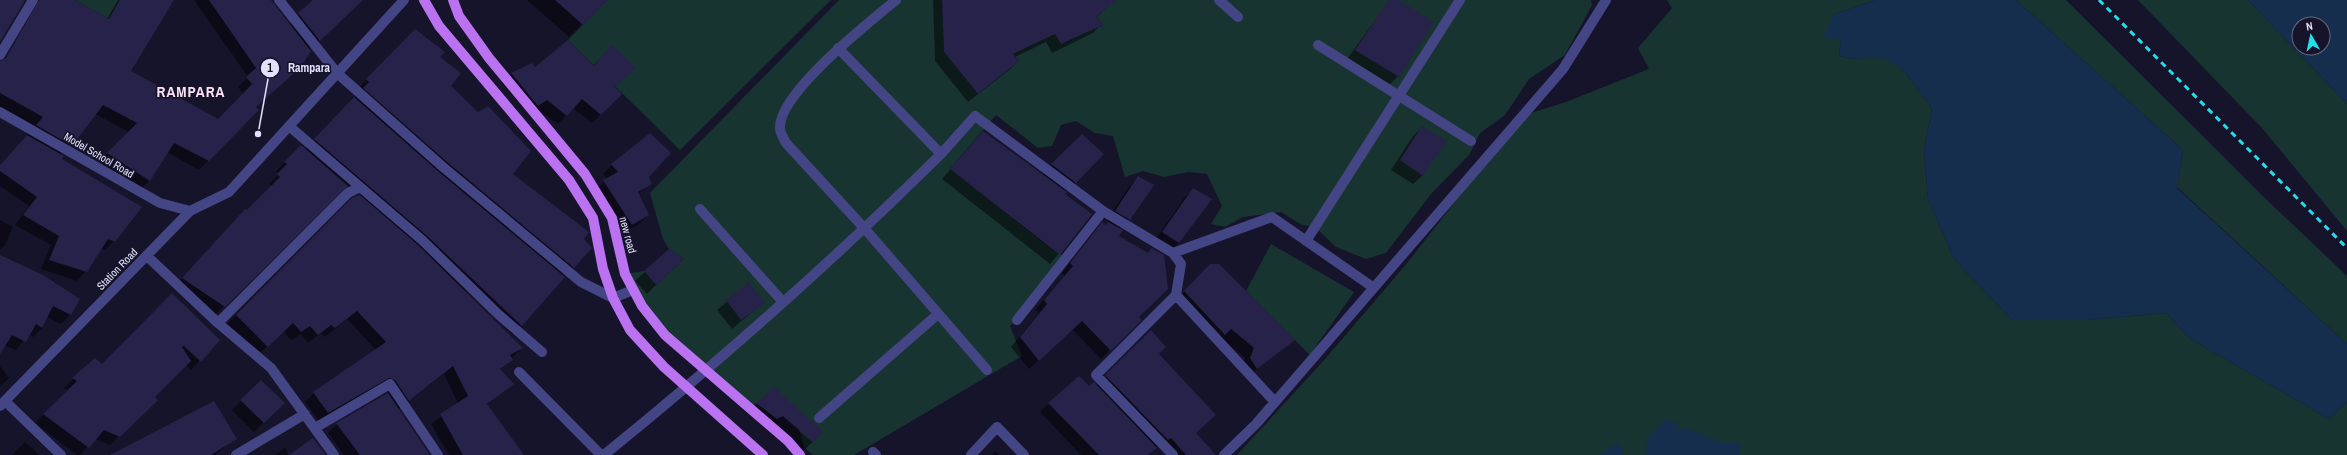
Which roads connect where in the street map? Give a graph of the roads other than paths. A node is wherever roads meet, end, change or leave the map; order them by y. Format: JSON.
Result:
{"nodes":[{"id":1,"x":33,"y":0,"type":"edge"},
{"id":2,"x":279,"y":0,"type":"edge"},
{"id":3,"x":404,"y":0,"type":"edge"},
{"id":4,"x":424,"y":0,"type":"edge"},
{"id":5,"x":452,"y":0,"type":"edge"},
{"id":6,"x":896,"y":0,"type":"edge"},
{"id":7,"x":1219,"y":0,"type":"edge"},
{"id":8,"x":1460,"y":0,"type":"edge"},
{"id":9,"x":1606,"y":0,"type":"edge"},
{"id":10,"x":1238,"y":17,"type":"dead end"},
{"id":11,"x":1318,"y":45,"type":"dead end"},
{"id":12,"x":838,"y":48,"type":"junction"},
{"id":13,"x":0,"y":56,"type":"edge"},
{"id":14,"x":337,"y":73,"type":"junction"},
{"id":15,"x":1399,"y":96,"type":"junction"},
{"id":16,"x":0,"y":112,"type":"edge"},
{"id":17,"x":289,"y":126,"type":"junction"},
{"id":18,"x":1471,"y":141,"type":"dead end"},
{"id":19,"x":941,"y":154,"type":"junction"},
{"id":20,"x":362,"y":188,"type":"junction"},
{"id":21,"x":700,"y":209,"type":"dead end"},
{"id":22,"x":190,"y":211,"type":"junction"},
{"id":23,"x":1103,"y":211,"type":"junction"},
{"id":24,"x":865,"y":229,"type":"junction"},
{"id":25,"x":1306,"y":241,"type":"junction"},
{"id":26,"x":1173,"y":253,"type":"junction"},
{"id":27,"x":147,"y":256,"type":"junction"},
{"id":28,"x":1374,"y":288,"type":"junction"},
{"id":29,"x":633,"y":290,"type":"junction"},
{"id":30,"x":1176,"y":295,"type":"junction"},
{"id":31,"x":613,"y":298,"type":"junction"},
{"id":32,"x":783,"y":302,"type":"junction"},
{"id":33,"x":938,"y":314,"type":"junction"},
{"id":34,"x":1017,"y":320,"type":"dead end"},
{"id":35,"x":218,"y":323,"type":"junction"},
{"id":36,"x":542,"y":352,"type":"dead end"},
{"id":37,"x":987,"y":370,"type":"dead end"},
{"id":38,"x":706,"y":371,"type":"junction"},
{"id":39,"x":519,"y":372,"type":"dead end"},
{"id":40,"x":687,"y":388,"type":"junction"},
{"id":41,"x":1275,"y":402,"type":"junction"},
{"id":42,"x":3,"y":403,"type":"edge"},
{"id":43,"x":305,"y":414,"type":"junction"},
{"id":44,"x":819,"y":418,"type":"dead end"},
{"id":45,"x":315,"y":428,"type":"junction"},
{"id":46,"x":61,"y":455,"type":"edge"},
{"id":47,"x":236,"y":455,"type":"edge"},
{"id":48,"x":334,"y":455,"type":"edge"},
{"id":49,"x":438,"y":455,"type":"edge"},
{"id":50,"x":601,"y":455,"type":"edge"},
{"id":51,"x":604,"y":455,"type":"edge"},
{"id":52,"x":763,"y":455,"type":"edge"},
{"id":53,"x":800,"y":455,"type":"edge"},
{"id":54,"x":971,"y":455,"type":"edge"},
{"id":55,"x":1024,"y":455,"type":"edge"},
{"id":56,"x":1173,"y":455,"type":"edge"},
{"id":57,"x":1224,"y":455,"type":"edge"}],
"edges":[{"from":1,"to":13,"type":"street"},
{"from":2,"to":14,"type":"street"},
{"from":3,"to":14,"type":"street"},
{"from":4,"to":31,"type":"main road"},
{"from":5,"to":29,"type":"main road","name":"new road"},
{"from":6,"to":12,"type":"street"},
{"from":7,"to":10,"type":"street"},
{"from":8,"to":15,"type":"street"},
{"from":9,"to":28,"type":"street"},
{"from":11,"to":15,"type":"street"},
{"from":12,"to":19,"type":"street"},
{"from":12,"to":24,"type":"street"},
{"from":14,"to":17,"type":"street"},
{"from":14,"to":31,"type":"street"},
{"from":15,"to":18,"type":"street"},
{"from":15,"to":25,"type":"street"},
{"from":16,"to":22,"type":"street","name":"Model School Road"},
{"from":17,"to":20,"type":"street"},
{"from":17,"to":22,"type":"street","name":"Station Road"},
{"from":19,"to":23,"type":"street"},
{"from":19,"to":24,"type":"street"},
{"from":20,"to":35,"type":"street"},
{"from":20,"to":36,"type":"street"},
{"from":21,"to":32,"type":"street"},
{"from":22,"to":27,"type":"street","name":"Station Road"},
{"from":23,"to":26,"type":"street"},
{"from":23,"to":34,"type":"street"},
{"from":24,"to":32,"type":"street"},
{"from":24,"to":33,"type":"street"},
{"from":25,"to":26,"type":"street"},
{"from":25,"to":28,"type":"street"},
{"from":26,"to":30,"type":"street"},
{"from":27,"to":35,"type":"street"},
{"from":27,"to":42,"type":"street","name":"Station Road"},
{"from":28,"to":41,"type":"street"},
{"from":29,"to":31,"type":"street"},
{"from":29,"to":38,"type":"main road","name":"new road"},
{"from":30,"to":41,"type":"street"},
{"from":30,"to":56,"type":"street"},
{"from":31,"to":40,"type":"main road"},
{"from":32,"to":38,"type":"street"},
{"from":33,"to":37,"type":"street"},
{"from":33,"to":44,"type":"street"},
{"from":35,"to":43,"type":"street"},
{"from":38,"to":40,"type":"street"},
{"from":38,"to":53,"type":"main road","name":"new road"},
{"from":39,"to":50,"type":"street"},
{"from":40,"to":51,"type":"street"},
{"from":40,"to":52,"type":"main road"},
{"from":41,"to":57,"type":"street"},
{"from":42,"to":46,"type":"street"},
{"from":43,"to":45,"type":"street"},
{"from":43,"to":47,"type":"street"},
{"from":45,"to":48,"type":"street"},
{"from":45,"to":49,"type":"street"},
{"from":54,"to":55,"type":"street"}]}
